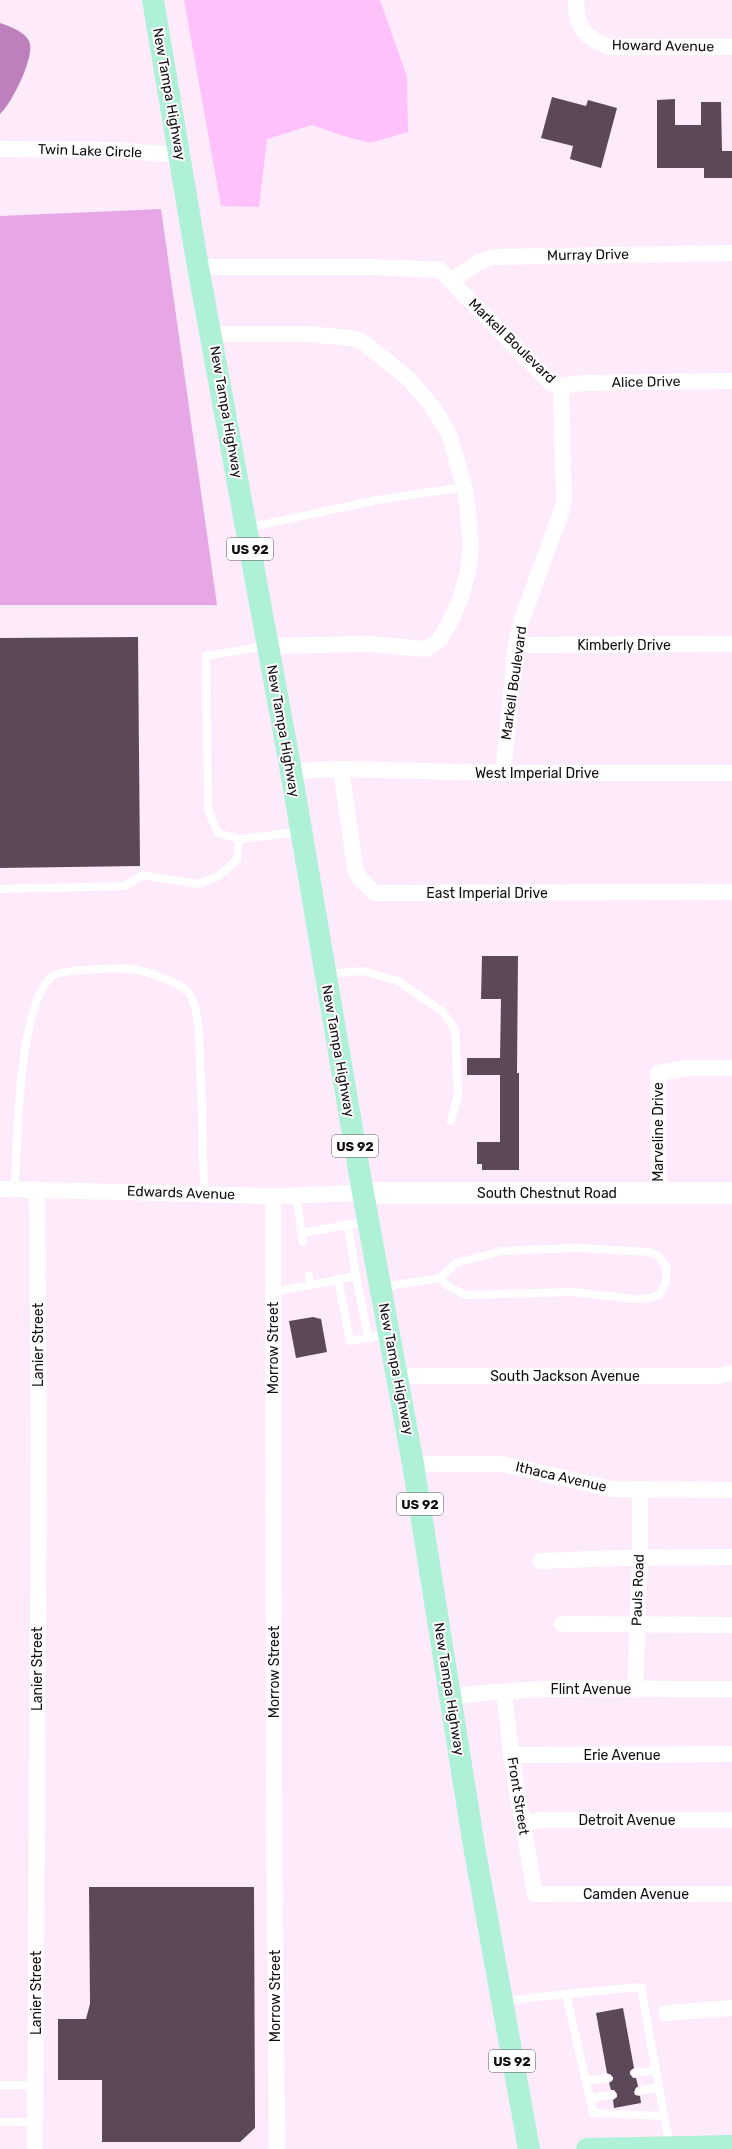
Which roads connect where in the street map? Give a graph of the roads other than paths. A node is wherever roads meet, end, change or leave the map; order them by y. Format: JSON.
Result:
{"nodes":[{"id":1,"x":153,"y":0,"type":"edge"},
{"id":2,"x":576,"y":0,"type":"edge"},
{"id":3,"x":732,"y":47,"type":"edge"},
{"id":4,"x":0,"y":149,"type":"edge"},
{"id":5,"x":179,"y":155,"type":"junction"},
{"id":6,"x":732,"y":253,"type":"edge"},
{"id":7,"x":198,"y":267,"type":"junction"},
{"id":8,"x":451,"y":281,"type":"junction"},
{"id":9,"x":212,"y":334,"type":"junction"},
{"id":10,"x":732,"y":382,"type":"edge"},
{"id":11,"x":561,"y":386,"type":"junction"},
{"id":12,"x":465,"y":487,"type":"junction"},
{"id":13,"x":246,"y":528,"type":"junction"},
{"id":14,"x":732,"y":644,"type":"edge"},
{"id":15,"x":516,"y":645,"type":"junction"},
{"id":16,"x":268,"y":646,"type":"junction"},
{"id":17,"x":341,"y":769,"type":"junction"},
{"id":18,"x":290,"y":770,"type":"junction"},
{"id":19,"x":503,"y":773,"type":"junction"},
{"id":20,"x":732,"y":773,"type":"edge"},
{"id":21,"x":301,"y":832,"type":"junction"},
{"id":22,"x":239,"y":839,"type":"junction"},
{"id":23,"x":0,"y":890,"type":"edge"},
{"id":24,"x":732,"y":892,"type":"edge"},
{"id":25,"x":325,"y":974,"type":"junction"},
{"id":26,"x":732,"y":1068,"type":"edge"},
{"id":27,"x":452,"y":1121,"type":"dead end"},
{"id":28,"x":8,"y":1189,"type":"edge"},
{"id":29,"x":37,"y":1189,"type":"junction"},
{"id":30,"x":363,"y":1193,"type":"junction"},
{"id":31,"x":732,"y":1193,"type":"edge"},
{"id":32,"x":204,"y":1194,"type":"junction"},
{"id":33,"x":658,"y":1194,"type":"junction"},
{"id":34,"x":296,"y":1195,"type":"junction"},
{"id":35,"x":273,"y":1196,"type":"junction"},
{"id":36,"x":358,"y":1222,"type":"junction"},
{"id":37,"x":309,"y":1276,"type":"dead end"},
{"id":38,"x":356,"y":1276,"type":"junction"},
{"id":39,"x":440,"y":1278,"type":"junction"},
{"id":40,"x":338,"y":1279,"type":"junction"},
{"id":41,"x":311,"y":1285,"type":"junction"},
{"id":42,"x":380,"y":1287,"type":"junction"},
{"id":43,"x":273,"y":1292,"type":"junction"},
{"id":44,"x":379,"y":1336,"type":"junction"},
{"id":45,"x":732,"y":1373,"type":"edge"},
{"id":46,"x":397,"y":1376,"type":"junction"},
{"id":47,"x":413,"y":1464,"type":"junction"},
{"id":48,"x":640,"y":1489,"type":"junction"},
{"id":49,"x":732,"y":1490,"type":"edge"},
{"id":50,"x":640,"y":1558,"type":"junction"},
{"id":51,"x":732,"y":1558,"type":"edge"},
{"id":52,"x":540,"y":1561,"type":"dead end"},
{"id":53,"x":562,"y":1624,"type":"dead end"},
{"id":54,"x":637,"y":1625,"type":"junction"},
{"id":55,"x":732,"y":1625,"type":"edge"},
{"id":56,"x":732,"y":1689,"type":"edge"},
{"id":57,"x":635,"y":1690,"type":"junction"},
{"id":58,"x":504,"y":1691,"type":"junction"},
{"id":59,"x":450,"y":1697,"type":"junction"},
{"id":60,"x":732,"y":1754,"type":"edge"},
{"id":61,"x":511,"y":1755,"type":"junction"},
{"id":62,"x":732,"y":1820,"type":"edge"},
{"id":63,"x":523,"y":1823,"type":"junction"},
{"id":64,"x":541,"y":1894,"type":"joint"},
{"id":65,"x":732,"y":1894,"type":"edge"},
{"id":66,"x":566,"y":1994,"type":"junction"},
{"id":67,"x":501,"y":2001,"type":"junction"},
{"id":68,"x":732,"y":2008,"type":"edge"},
{"id":69,"x":666,"y":2013,"type":"dead end"},
{"id":70,"x":656,"y":2070,"type":"junction"},
{"id":71,"x":635,"y":2073,"type":"dead end"},
{"id":72,"x":608,"y":2078,"type":"dead end"},
{"id":73,"x":586,"y":2081,"type":"junction"},
{"id":74,"x":0,"y":2085,"type":"edge"},
{"id":75,"x":35,"y":2085,"type":"junction"},
{"id":76,"x":659,"y":2086,"type":"junction"},
{"id":77,"x":639,"y":2090,"type":"dead end"},
{"id":78,"x":612,"y":2095,"type":"dead end"},
{"id":79,"x":590,"y":2098,"type":"junction"},
{"id":80,"x":664,"y":2116,"type":"junction"},
{"id":81,"x":0,"y":2122,"type":"edge"},
{"id":82,"x":35,"y":2122,"type":"junction"},
{"id":83,"x":732,"y":2146,"type":"edge"},
{"id":84,"x":670,"y":2147,"type":"junction"},
{"id":85,"x":35,"y":2149,"type":"edge"},
{"id":86,"x":277,"y":2149,"type":"edge"},
{"id":87,"x":528,"y":2149,"type":"edge"},
{"id":88,"x":587,"y":2149,"type":"edge"}],
"edges":[{"from":1,"to":5,"type":"main road","name":"New Tampa Highway","number":"US 92"},
{"from":2,"to":3,"type":"street","name":"Howard Avenue"},
{"from":4,"to":5,"type":"street","name":"Twin Lake Circle"},
{"from":5,"to":7,"type":"main road","name":"New Tampa Highway","number":"US 92"},
{"from":6,"to":8,"type":"street","name":"Murray Drive"},
{"from":7,"to":8,"type":"street","name":"Markell Boulevard"},
{"from":7,"to":9,"type":"main road","name":"New Tampa Highway","number":"US 92"},
{"from":8,"to":11,"type":"street","name":"Markell Boulevard"},
{"from":9,"to":12,"type":"street"},
{"from":9,"to":13,"type":"main road","name":"New Tampa Highway","number":"US 92"},
{"from":10,"to":11,"type":"street","name":"Alice Drive"},
{"from":11,"to":15,"type":"street","name":"Markell Boulevard"},
{"from":12,"to":13,"type":"lane"},
{"from":12,"to":16,"type":"street"},
{"from":13,"to":16,"type":"main road","name":"New Tampa Highway","number":"US 92"},
{"from":14,"to":15,"type":"street","name":"Kimberly Drive"},
{"from":15,"to":19,"type":"street","name":"Markell Boulevard"},
{"from":16,"to":18,"type":"main road","name":"New Tampa Highway","number":"US 92"},
{"from":16,"to":22,"type":"lane"},
{"from":17,"to":18,"type":"street","name":"West Imperial Drive"},
{"from":17,"to":19,"type":"street","name":"West Imperial Drive"},
{"from":17,"to":24,"type":"street","name":"East Imperial Drive"},
{"from":18,"to":21,"type":"main road","name":"New Tampa Highway","number":"US 92"},
{"from":19,"to":20,"type":"street","name":"West Imperial Drive"},
{"from":21,"to":22,"type":"lane"},
{"from":21,"to":25,"type":"main road","name":"New Tampa Highway","number":"US 92"},
{"from":22,"to":23,"type":"lane"},
{"from":25,"to":27,"type":"lane"},
{"from":25,"to":30,"type":"main road","name":"New Tampa Highway","number":"US 92"},
{"from":26,"to":33,"type":"street","name":"Marveline Drive"},
{"from":28,"to":29,"type":"street","name":"Edwards Avenue"},
{"from":28,"to":32,"type":"lane"},
{"from":29,"to":32,"type":"street","name":"Edwards Avenue"},
{"from":29,"to":75,"type":"street","name":"Lanier Street"},
{"from":30,"to":33,"type":"street","name":"South Chestnut Road"},
{"from":30,"to":34,"type":"street","name":"Edwards Avenue"},
{"from":30,"to":36,"type":"main road","name":"New Tampa Highway","number":"US 92"},
{"from":31,"to":33,"type":"street","name":"South Chestnut Road"},
{"from":32,"to":35,"type":"street","name":"Edwards Avenue"},
{"from":34,"to":35,"type":"street","name":"Edwards Avenue"},
{"from":34,"to":36,"type":"lane"},
{"from":35,"to":43,"type":"street","name":"Morrow Street"},
{"from":36,"to":38,"type":"lane"},
{"from":36,"to":42,"type":"main road","name":"New Tampa Highway","number":"US 92"},
{"from":37,"to":41,"type":"lane"},
{"from":38,"to":40,"type":"lane"},
{"from":38,"to":44,"type":"lane"},
{"from":39,"to":39,"type":"lane"},
{"from":39,"to":42,"type":"lane"},
{"from":40,"to":41,"type":"lane"},
{"from":40,"to":44,"type":"lane"},
{"from":41,"to":43,"type":"lane"},
{"from":42,"to":44,"type":"main road","name":"New Tampa Highway","number":"US 92"},
{"from":43,"to":86,"type":"street","name":"Morrow Street"},
{"from":44,"to":46,"type":"main road","name":"New Tampa Highway","number":"US 92"},
{"from":45,"to":46,"type":"street","name":"South Jackson Avenue"},
{"from":46,"to":47,"type":"main road","name":"New Tampa Highway","number":"US 92"},
{"from":47,"to":48,"type":"street","name":"Ithaca Avenue"},
{"from":47,"to":59,"type":"main road","name":"New Tampa Highway","number":"US 92"},
{"from":48,"to":49,"type":"street","name":"Ithaca Avenue"},
{"from":48,"to":50,"type":"street","name":"Pauls Road"},
{"from":50,"to":51,"type":"street"},
{"from":50,"to":52,"type":"street"},
{"from":50,"to":54,"type":"street","name":"Pauls Road"},
{"from":53,"to":54,"type":"street"},
{"from":54,"to":55,"type":"street"},
{"from":54,"to":57,"type":"street","name":"Pauls Road"},
{"from":56,"to":57,"type":"street","name":"Flint Avenue"},
{"from":57,"to":58,"type":"street","name":"Flint Avenue"},
{"from":58,"to":59,"type":"street","name":"Flint Avenue"},
{"from":58,"to":61,"type":"street","name":"Front Street"},
{"from":59,"to":67,"type":"main road","name":"New Tampa Highway","number":"US 92"},
{"from":60,"to":61,"type":"street","name":"Erie Avenue"},
{"from":61,"to":63,"type":"street","name":"Front Street"},
{"from":62,"to":63,"type":"street","name":"Detroit Avenue"},
{"from":63,"to":64,"type":"street","name":"Front Street"},
{"from":64,"to":65,"type":"street","name":"Camden Avenue"},
{"from":66,"to":67,"type":"lane"},
{"from":66,"to":70,"type":"lane"},
{"from":66,"to":73,"type":"lane"},
{"from":67,"to":87,"type":"main road","name":"New Tampa Highway","number":"US 92"},
{"from":68,"to":69,"type":"street"},
{"from":70,"to":71,"type":"lane"},
{"from":70,"to":76,"type":"lane"},
{"from":72,"to":73,"type":"lane"},
{"from":73,"to":79,"type":"lane"},
{"from":74,"to":75,"type":"lane"},
{"from":75,"to":82,"type":"street","name":"Lanier Street"},
{"from":76,"to":77,"type":"lane"},
{"from":76,"to":80,"type":"lane"},
{"from":78,"to":79,"type":"lane"},
{"from":79,"to":80,"type":"lane"},
{"from":80,"to":84,"type":"lane"},
{"from":81,"to":82,"type":"lane"},
{"from":82,"to":85,"type":"street","name":"Lanier Street"},
{"from":83,"to":84,"type":"main road"},
{"from":84,"to":88,"type":"main road"}]}
